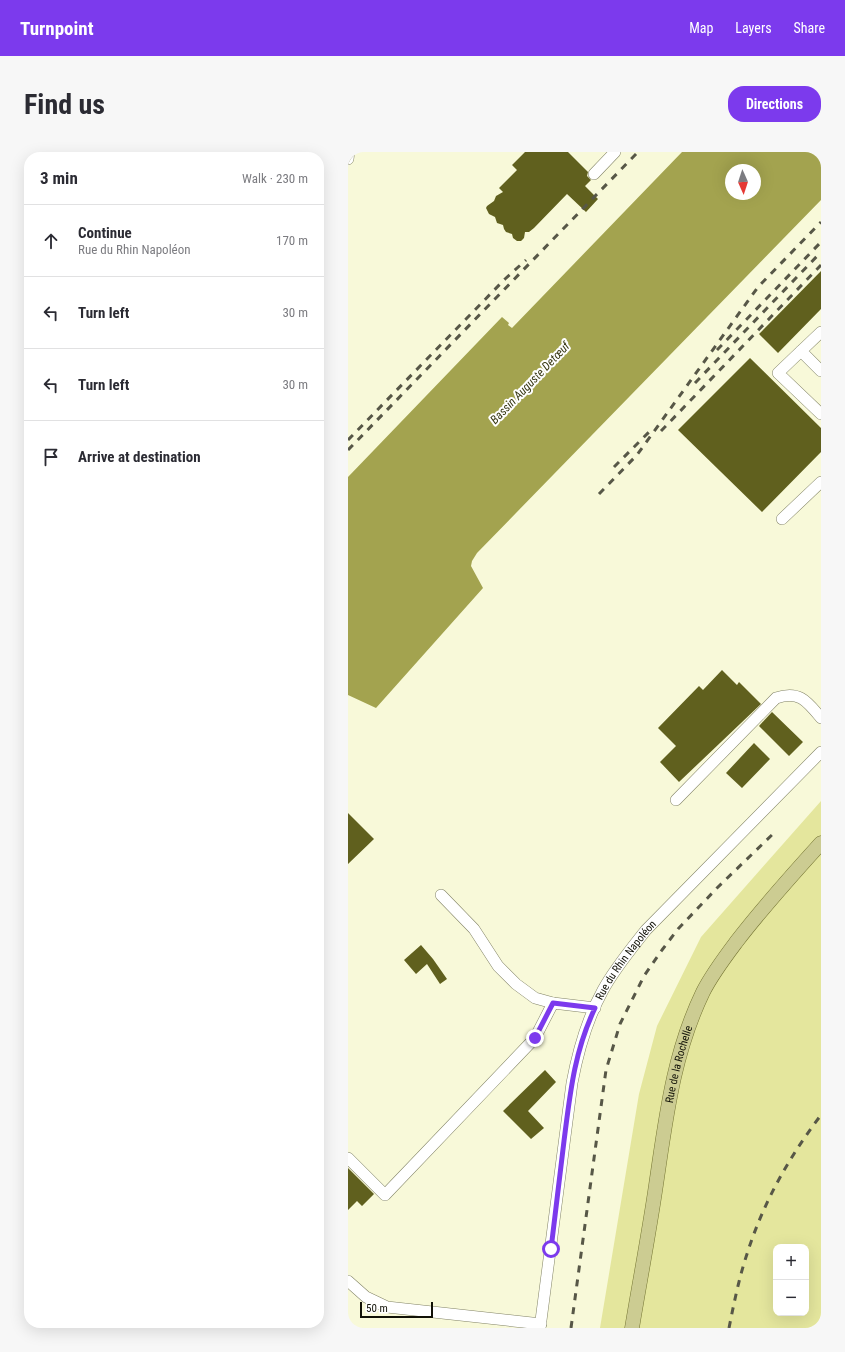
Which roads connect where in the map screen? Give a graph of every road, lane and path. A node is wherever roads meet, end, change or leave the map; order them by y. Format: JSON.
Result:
{"nodes":[{"id":1,"x":349,"y":152,"type":"edge"},
{"id":2,"x":616,"y":152,"type":"edge"},
{"id":3,"x":348,"y":159,"type":"edge"},
{"id":4,"x":594,"y":174,"type":"dead end"},
{"id":5,"x":821,"y":332,"type":"edge"},
{"id":6,"x":801,"y":351,"type":"junction"},
{"id":7,"x":821,"y":371,"type":"edge"},
{"id":8,"x":821,"y":414,"type":"edge"},
{"id":9,"x":821,"y":482,"type":"edge"},
{"id":10,"x":782,"y":519,"type":"dead end"},
{"id":11,"x":821,"y":718,"type":"edge"},
{"id":12,"x":821,"y":752,"type":"edge"},
{"id":13,"x":676,"y":800,"type":"dead end"},
{"id":14,"x":821,"y":843,"type":"edge"},
{"id":15,"x":441,"y":895,"type":"dead end"},
{"id":16,"x":553,"y":1003,"type":"junction"},
{"id":17,"x":595,"y":1008,"type":"junction"},
{"id":18,"x":348,"y":1158,"type":"edge"},
{"id":19,"x":348,"y":1281,"type":"edge"},
{"id":20,"x":540,"y":1326,"type":"edge"},
{"id":21,"x":632,"y":1328,"type":"edge"}],
"edges":[{"from":1,"to":3,"type":"street"},
{"from":2,"to":4,"type":"street"},
{"from":5,"to":6,"type":"street"},
{"from":6,"to":7,"type":"street"},
{"from":6,"to":8,"type":"street"},
{"from":9,"to":10,"type":"street"},
{"from":11,"to":13,"type":"street"},
{"from":12,"to":17,"type":"street","name":"Rue du Rhin Napoléon"},
{"from":14,"to":21,"type":"main road","name":"Rue de la Rochelle"},
{"from":15,"to":16,"type":"street"},
{"from":16,"to":17,"type":"street"},
{"from":16,"to":18,"type":"street"},
{"from":17,"to":20,"type":"street","name":"Rue du Rhin Napoléon"},
{"from":19,"to":20,"type":"street"}]}
